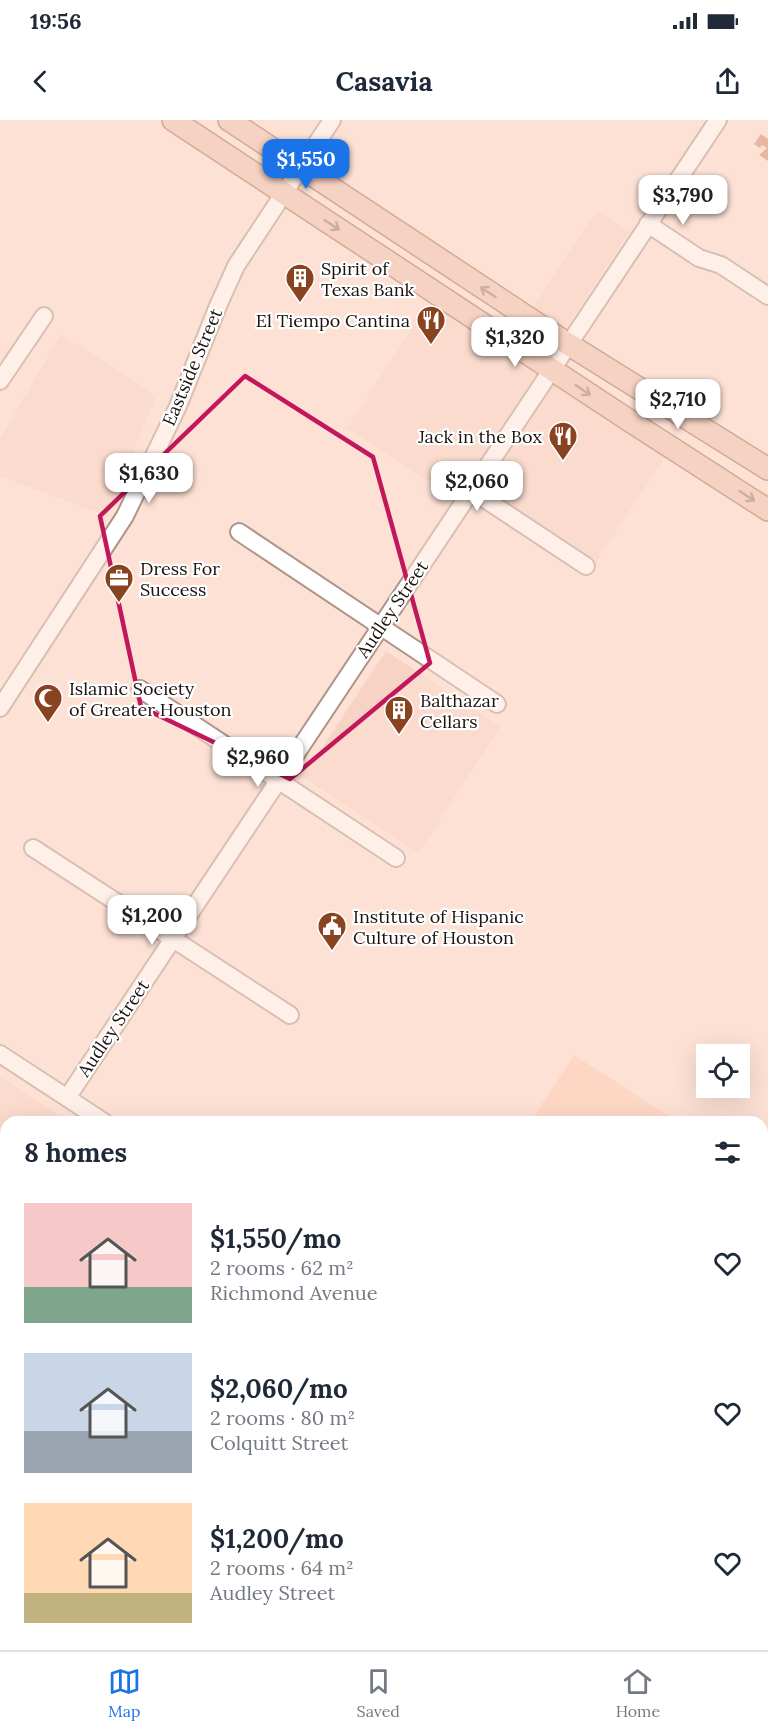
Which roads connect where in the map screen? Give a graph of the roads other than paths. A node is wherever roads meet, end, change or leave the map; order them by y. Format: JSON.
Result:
{"nodes":[{"id":1,"x":173,"y":120,"type":"edge"},
{"id":2,"x":229,"y":120,"type":"edge"},
{"id":3,"x":332,"y":120,"type":"edge"},
{"id":4,"x":718,"y":120,"type":"edge"},
{"id":5,"x":300,"y":168,"type":"junction"},
{"id":6,"x":283,"y":194,"type":"junction"},
{"id":7,"x":648,"y":224,"type":"junction"},
{"id":8,"x":768,"y":296,"type":"edge"},
{"id":9,"x":44,"y":316,"type":"dead end"},
{"id":10,"x":568,"y":344,"type":"junction"},
{"id":11,"x":551,"y":369,"type":"junction"},
{"id":12,"x":0,"y":381,"type":"edge"},
{"id":13,"x":703,"y":426,"type":"junction"},
{"id":14,"x":685,"y":455,"type":"junction"},
{"id":15,"x":768,"y":469,"type":"edge"},
{"id":16,"x":471,"y":490,"type":"junction"},
{"id":17,"x":768,"y":510,"type":"edge"},
{"id":18,"x":239,"y":532,"type":"dead end"},
{"id":19,"x":586,"y":566,"type":"dead end"},
{"id":20,"x":381,"y":626,"type":"junction"},
{"id":21,"x":140,"y":689,"type":"dead end"},
{"id":22,"x":497,"y":704,"type":"dead end"},
{"id":23,"x":0,"y":708,"type":"edge"},
{"id":24,"x":278,"y":780,"type":"junction"},
{"id":25,"x":33,"y":848,"type":"dead end"},
{"id":26,"x":396,"y":858,"type":"dead end"},
{"id":27,"x":173,"y":939,"type":"junction"},
{"id":28,"x":290,"y":1015,"type":"dead end"},
{"id":29,"x":0,"y":1054,"type":"edge"},
{"id":30,"x":67,"y":1098,"type":"junction"},
{"id":31,"x":95,"y":1116,"type":"edge"}],
"edges":[{"from":1,"to":6,"type":"main road"},
{"from":2,"to":5,"type":"main road"},
{"from":3,"to":5,"type":"street","name":"Eastside Street"},
{"from":4,"to":7,"type":"street","name":"Audley Street"},
{"from":5,"to":6,"type":"street","name":"Eastside Street"},
{"from":10,"to":5,"type":"main road","one_way":true},
{"from":6,"to":11,"type":"main road","one_way":true},
{"from":6,"to":23,"type":"street","name":"Eastside Street"},
{"from":7,"to":8,"type":"street"},
{"from":7,"to":10,"type":"street","name":"Audley Street"},
{"from":9,"to":12,"type":"street"},
{"from":10,"to":11,"type":"street","name":"Audley Street"},
{"from":10,"to":13,"type":"main road"},
{"from":11,"to":14,"type":"main road","one_way":true},
{"from":11,"to":16,"type":"street","name":"Audley Street"},
{"from":13,"to":14,"type":"main road"},
{"from":13,"to":15,"type":"main road"},
{"from":14,"to":17,"type":"main road","one_way":true},
{"from":16,"to":19,"type":"street"},
{"from":16,"to":20,"type":"street","name":"Audley Street"},
{"from":18,"to":20,"type":"street"},
{"from":20,"to":22,"type":"street"},
{"from":20,"to":24,"type":"street","name":"Audley Street"},
{"from":21,"to":24,"type":"street"},
{"from":24,"to":26,"type":"street"},
{"from":24,"to":27,"type":"street","name":"Audley Street"},
{"from":25,"to":27,"type":"street"},
{"from":27,"to":28,"type":"street"},
{"from":27,"to":30,"type":"street","name":"Audley Street"},
{"from":29,"to":30,"type":"street"},
{"from":30,"to":31,"type":"street"}]}
